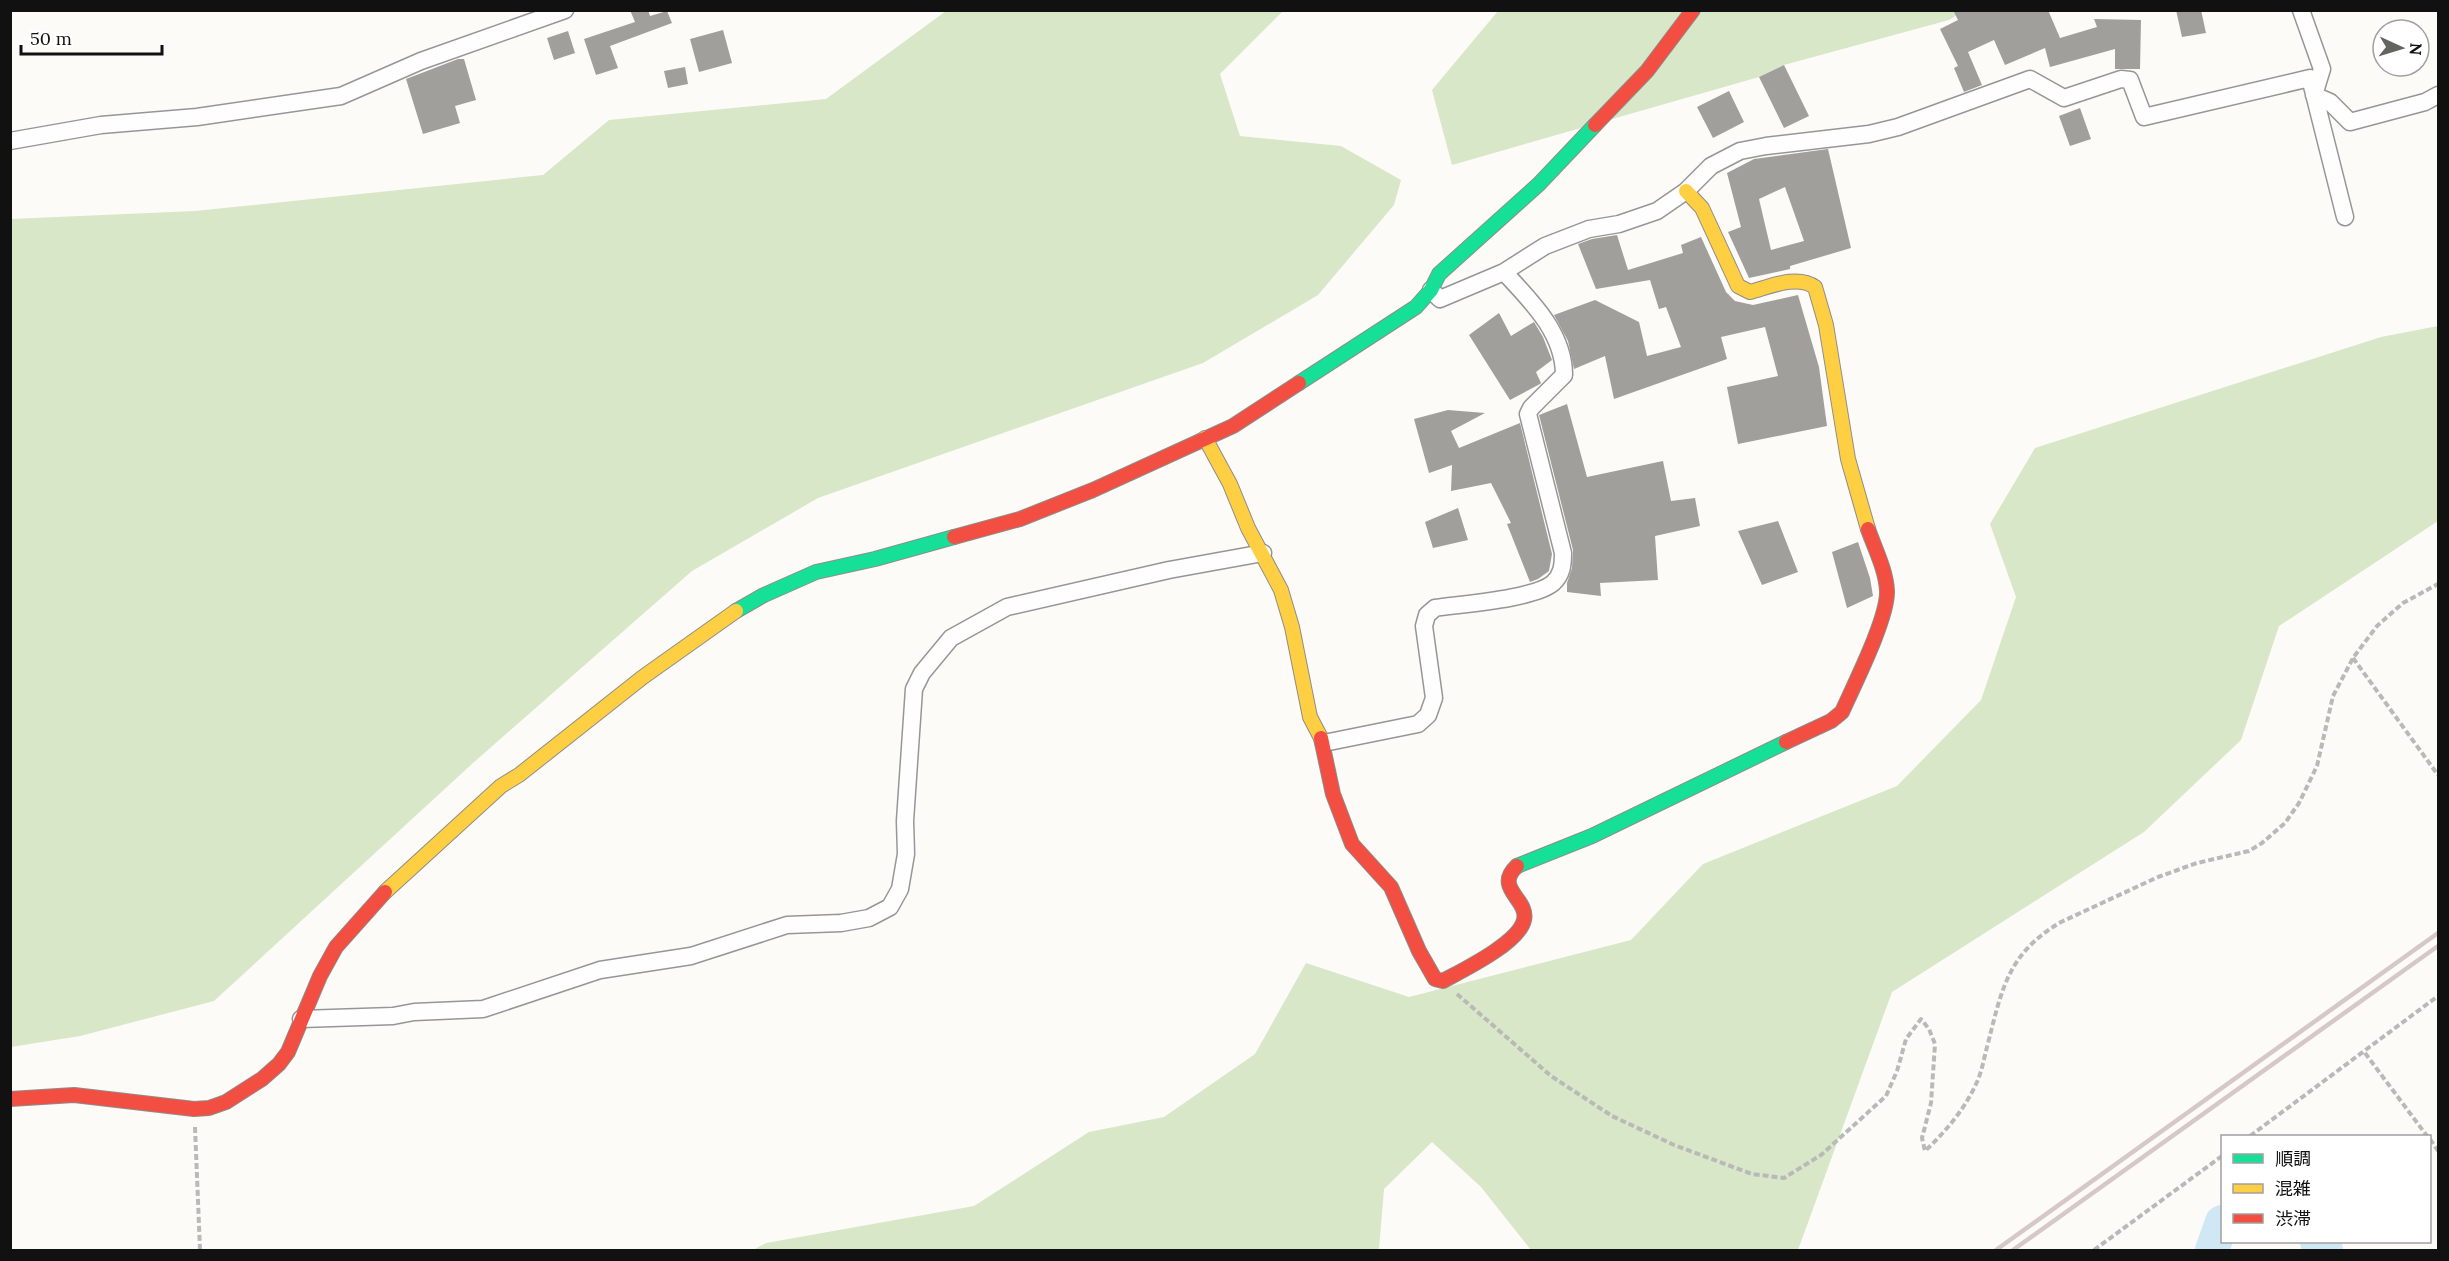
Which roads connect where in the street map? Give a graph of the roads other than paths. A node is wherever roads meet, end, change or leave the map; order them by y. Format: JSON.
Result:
{"nodes":[{"id":1,"x":565,"y":10,"type":"edge"},
{"id":2,"x":1693,"y":10,"type":"edge"},
{"id":3,"x":2301,"y":10,"type":"edge"},
{"id":4,"x":2314,"y":95,"type":"junction"},
{"id":5,"x":2439,"y":95,"type":"edge"},
{"id":6,"x":10,"y":141,"type":"edge"},
{"id":7,"x":1686,"y":191,"type":"junction"},
{"id":8,"x":2345,"y":218,"type":"dead end"},
{"id":9,"x":1504,"y":272,"type":"junction"},
{"id":10,"x":1431,"y":290,"type":"junction"},
{"id":11,"x":1205,"y":438,"type":"junction"},
{"id":12,"x":1263,"y":553,"type":"junction"},
{"id":13,"x":1324,"y":743,"type":"junction"},
{"id":14,"x":301,"y":1019,"type":"junction"},
{"id":15,"x":10,"y":1099,"type":"edge"}],
"edges":[{"from":1,"to":6,"type":"street"},
{"from":2,"to":10,"type":"street"},
{"from":3,"to":4,"type":"street"},
{"from":4,"to":5,"type":"street"},
{"from":4,"to":7,"type":"street"},
{"from":4,"to":8,"type":"street"},
{"from":7,"to":9,"type":"street"},
{"from":7,"to":13,"type":"street"},
{"from":9,"to":10,"type":"street"},
{"from":9,"to":13,"type":"street"},
{"from":10,"to":11,"type":"street"},
{"from":11,"to":12,"type":"street"},
{"from":11,"to":14,"type":"street"},
{"from":12,"to":13,"type":"street"},
{"from":12,"to":14,"type":"street"},
{"from":14,"to":15,"type":"street"}]}
